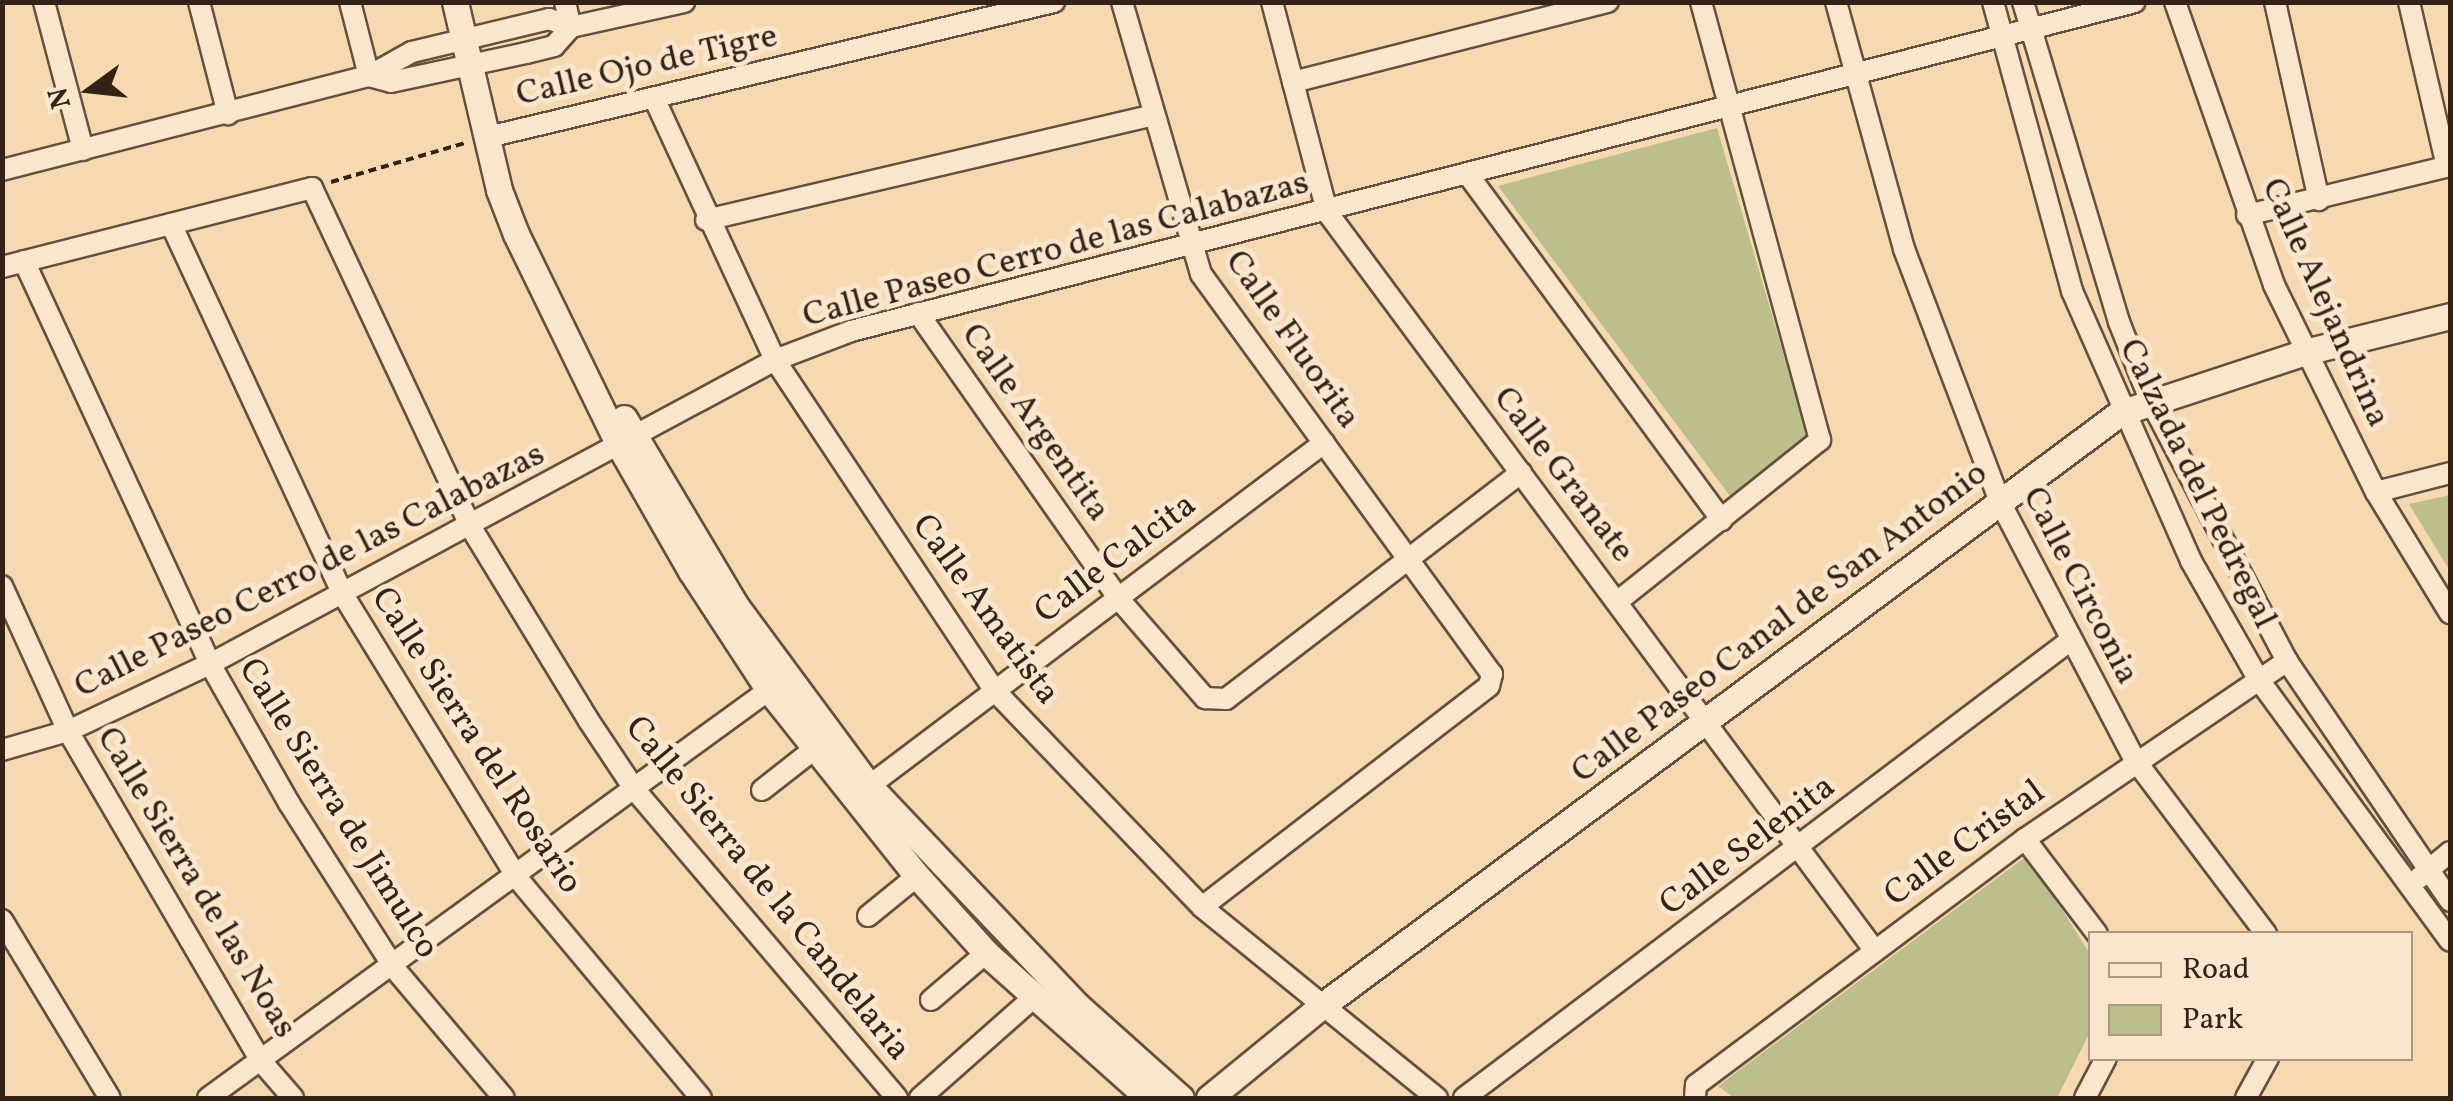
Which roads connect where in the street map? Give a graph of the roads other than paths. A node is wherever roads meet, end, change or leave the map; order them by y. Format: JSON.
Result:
{"nodes":[{"id":1,"x":44,"y":2,"type":"edge"},
{"id":2,"x":199,"y":2,"type":"edge"},
{"id":3,"x":350,"y":2,"type":"edge"},
{"id":4,"x":454,"y":2,"type":"edge"},
{"id":5,"x":565,"y":2,"type":"edge"},
{"id":6,"x":684,"y":2,"type":"edge"},
{"id":7,"x":1054,"y":2,"type":"edge"},
{"id":8,"x":1122,"y":2,"type":"edge"},
{"id":9,"x":1272,"y":2,"type":"edge"},
{"id":10,"x":1608,"y":2,"type":"edge"},
{"id":11,"x":1701,"y":2,"type":"edge"},
{"id":12,"x":1836,"y":2,"type":"edge"},
{"id":13,"x":1993,"y":2,"type":"edge"},
{"id":14,"x":2023,"y":2,"type":"edge"},
{"id":15,"x":2135,"y":2,"type":"edge"},
{"id":16,"x":2175,"y":2,"type":"edge"},
{"id":17,"x":2275,"y":2,"type":"edge"},
{"id":18,"x":2410,"y":2,"type":"edge"},
{"id":19,"x":571,"y":27,"type":"junction"},
{"id":20,"x":2030,"y":30,"type":"junction"},
{"id":21,"x":2002,"y":37,"type":"junction"},
{"id":22,"x":464,"y":40,"type":"junction"},
{"id":23,"x":470,"y":66,"type":"junction"},
{"id":24,"x":369,"y":76,"type":"junction"},
{"id":25,"x":1854,"y":76,"type":"junction"},
{"id":26,"x":1293,"y":82,"type":"junction"},
{"id":27,"x":654,"y":98,"type":"junction"},
{"id":28,"x":1728,"y":108,"type":"junction"},
{"id":29,"x":228,"y":114,"type":"junction"},
{"id":30,"x":1153,"y":115,"type":"junction"},
{"id":31,"x":489,"y":140,"type":"junction"},
{"id":32,"x":83,"y":150,"type":"junction"},
{"id":33,"x":2449,"y":167,"type":"edge"},
{"id":34,"x":2,"y":170,"type":"edge"},
{"id":35,"x":1470,"y":176,"type":"junction"},
{"id":36,"x":2319,"y":200,"type":"junction"},
{"id":37,"x":1326,"y":212,"type":"junction"},
{"id":38,"x":2247,"y":215,"type":"junction"},
{"id":39,"x":706,"y":220,"type":"junction"},
{"id":40,"x":171,"y":224,"type":"junction"},
{"id":41,"x":1188,"y":244,"type":"junction"},
{"id":42,"x":24,"y":261,"type":"junction"},
{"id":43,"x":2,"y":266,"type":"edge"},
{"id":44,"x":918,"y":313,"type":"junction"},
{"id":45,"x":2450,"y":316,"type":"edge"},
{"id":46,"x":2305,"y":352,"type":"junction"},
{"id":47,"x":775,"y":360,"type":"junction"},
{"id":48,"x":2150,"y":400,"type":"junction"},
{"id":49,"x":2120,"y":414,"type":"junction"},
{"id":50,"x":1324,"y":442,"type":"junction"},
{"id":51,"x":627,"y":443,"type":"junction"},
{"id":52,"x":1521,"y":473,"type":"junction"},
{"id":53,"x":2450,"y":473,"type":"edge"},
{"id":54,"x":2376,"y":492,"type":"junction"},
{"id":55,"x":2000,"y":502,"type":"junction"},
{"id":56,"x":1722,"y":520,"type":"junction"},
{"id":57,"x":470,"y":526,"type":"junction"},
{"id":58,"x":1409,"y":557,"type":"junction"},
{"id":59,"x":2,"y":586,"type":"edge"},
{"id":60,"x":342,"y":593,"type":"junction"},
{"id":61,"x":1118,"y":598,"type":"junction"},
{"id":62,"x":1617,"y":602,"type":"junction"},
{"id":63,"x":2450,"y":613,"type":"edge"},
{"id":64,"x":2068,"y":642,"type":"junction"},
{"id":65,"x":2287,"y":661,"type":"junction"},
{"id":66,"x":210,"y":664,"type":"junction"},
{"id":67,"x":2259,"y":680,"type":"junction"},
{"id":68,"x":769,"y":690,"type":"junction"},
{"id":69,"x":995,"y":691,"type":"junction"},
{"id":70,"x":1708,"y":724,"type":"junction"},
{"id":71,"x":68,"y":731,"type":"junction"},
{"id":72,"x":2,"y":750,"type":"edge"},
{"id":73,"x":814,"y":750,"type":"junction"},
{"id":74,"x":2135,"y":760,"type":"junction"},
{"id":75,"x":635,"y":790,"type":"junction"},
{"id":76,"x":762,"y":790,"type":"dead end"},
{"id":77,"x":861,"y":793,"type":"junction"},
{"id":78,"x":2025,"y":839,"type":"junction"},
{"id":79,"x":1800,"y":848,"type":"junction"},
{"id":80,"x":2450,"y":852,"type":"edge"},
{"id":81,"x":2427,"y":871,"type":"junction"},
{"id":82,"x":917,"y":876,"type":"junction"},
{"id":83,"x":518,"y":879,"type":"junction"},
{"id":84,"x":2407,"y":890,"type":"junction"},
{"id":85,"x":2450,"y":900,"type":"edge"},
{"id":86,"x":1202,"y":907,"type":"junction"},
{"id":87,"x":868,"y":916,"type":"dead end"},
{"id":88,"x":2,"y":920,"type":"edge"},
{"id":89,"x":2096,"y":931,"type":"edge"},
{"id":90,"x":2264,"y":931,"type":"edge"},
{"id":91,"x":2450,"y":941,"type":"edge"},
{"id":92,"x":1875,"y":951,"type":"junction"},
{"id":93,"x":986,"y":953,"type":"junction"},
{"id":94,"x":394,"y":968,"type":"junction"},
{"id":95,"x":1033,"y":998,"type":"junction"},
{"id":96,"x":931,"y":1000,"type":"dead end"},
{"id":97,"x":1320,"y":1008,"type":"junction"},
{"id":98,"x":261,"y":1061,"type":"junction"},
{"id":99,"x":2104,"y":1061,"type":"edge"},
{"id":100,"x":2266,"y":1061,"type":"edge"},
{"id":101,"x":1694,"y":1096,"type":"edge"},
{"id":102,"x":110,"y":1098,"type":"edge"},
{"id":103,"x":208,"y":1098,"type":"edge"},
{"id":104,"x":294,"y":1098,"type":"edge"},
{"id":105,"x":504,"y":1098,"type":"edge"},
{"id":106,"x":701,"y":1098,"type":"edge"},
{"id":107,"x":898,"y":1098,"type":"edge"},
{"id":108,"x":920,"y":1098,"type":"edge"},
{"id":109,"x":1149,"y":1098,"type":"edge"},
{"id":110,"x":1181,"y":1098,"type":"edge"},
{"id":111,"x":1210,"y":1098,"type":"edge"},
{"id":112,"x":1437,"y":1098,"type":"edge"},
{"id":113,"x":1464,"y":1098,"type":"edge"},
{"id":114,"x":2085,"y":1098,"type":"edge"},
{"id":115,"x":2246,"y":1098,"type":"edge"}],
"edges":[{"from":1,"to":32,"type":"street"},
{"from":2,"to":29,"type":"street"},
{"from":3,"to":24,"type":"street"},
{"from":4,"to":22,"type":"street"},
{"from":5,"to":19,"type":"street"},
{"from":6,"to":19,"type":"street"},
{"from":7,"to":27,"type":"street","name":"Calle Ojo de Tigre"},
{"from":8,"to":30,"type":"street","name":"Calle Fluorita"},
{"from":9,"to":26,"type":"street","name":"Calle Granate"},
{"from":10,"to":26,"type":"street"},
{"from":11,"to":28,"type":"street"},
{"from":12,"to":25,"type":"street","name":"Calle Circonia"},
{"from":13,"to":21,"type":"street","name":"Calzada del Pedregal"},
{"from":14,"to":20,"type":"street","name":"Calzada del Pedregal"},
{"from":15,"to":20,"type":"street","name":"Calle Paseo Cerro de las Calabazas"},
{"from":16,"to":38,"type":"street","name":"Calle Alejandrina"},
{"from":17,"to":36,"type":"street"},
{"from":18,"to":33,"type":"street"},
{"from":19,"to":22,"type":"street"},
{"from":19,"to":23,"type":"street"},
{"from":20,"to":21,"type":"street","name":"Calle Paseo Cerro de las Calabazas"},
{"from":20,"to":48,"type":"street","name":"Calzada del Pedregal"},
{"from":21,"to":25,"type":"street","name":"Calle Paseo Cerro de las Calabazas"},
{"from":21,"to":49,"type":"street","name":"Calzada del Pedregal"},
{"from":22,"to":23,"type":"street"},
{"from":22,"to":24,"type":"street"},
{"from":23,"to":24,"type":"street"},
{"from":23,"to":31,"type":"street"},
{"from":24,"to":29,"type":"street"},
{"from":25,"to":28,"type":"street","name":"Calle Paseo Cerro de las Calabazas"},
{"from":25,"to":55,"type":"street","name":"Calle Circonia"},
{"from":26,"to":37,"type":"street","name":"Calle Granate"},
{"from":27,"to":31,"type":"street","name":"Calle Ojo de Tigre"},
{"from":27,"to":39,"type":"street","name":"Calle Amatista"},
{"from":28,"to":35,"type":"street","name":"Calle Paseo Cerro de las Calabazas"},
{"from":28,"to":56,"type":"street"},
{"from":29,"to":32,"type":"street"},
{"from":30,"to":39,"type":"street"},
{"from":30,"to":41,"type":"street","name":"Calle Fluorita"},
{"from":31,"to":51,"type":"street"},
{"from":32,"to":34,"type":"street"},
{"from":33,"to":36,"type":"street"},
{"from":35,"to":37,"type":"street","name":"Calle Paseo Cerro de las Calabazas"},
{"from":35,"to":56,"type":"street"},
{"from":36,"to":38,"type":"street"},
{"from":37,"to":41,"type":"street","name":"Calle Paseo Cerro de las Calabazas"},
{"from":37,"to":52,"type":"street","name":"Calle Granate"},
{"from":38,"to":46,"type":"street","name":"Calle Alejandrina"},
{"from":39,"to":47,"type":"street","name":"Calle Amatista"},
{"from":40,"to":42,"type":"street"},
{"from":40,"to":57,"type":"street","name":"Calle Sierra de la Candelaria"},
{"from":40,"to":60,"type":"street","name":"Calle Sierra del Rosario"},
{"from":41,"to":44,"type":"street","name":"Calle Paseo Cerro de las Calabazas"},
{"from":41,"to":50,"type":"street","name":"Calle Fluorita"},
{"from":42,"to":43,"type":"street"},
{"from":42,"to":66,"type":"street","name":"Calle Sierra de Jimulco"},
{"from":44,"to":47,"type":"street","name":"Calle Paseo Cerro de las Calabazas"},
{"from":44,"to":61,"type":"street","name":"Calle Argentita"},
{"from":45,"to":46,"type":"street","name":"Calle Paseo Canal de San Antonio"},
{"from":46,"to":48,"type":"street","name":"Calle Paseo Canal de San Antonio"},
{"from":46,"to":54,"type":"street","name":"Calle Alejandrina"},
{"from":47,"to":51,"type":"street","name":"Calle Paseo Cerro de las Calabazas"},
{"from":47,"to":69,"type":"street","name":"Calle Amatista"},
{"from":48,"to":49,"type":"street","name":"Calle Paseo Canal de San Antonio"},
{"from":48,"to":65,"type":"street","name":"Calzada del Pedregal"},
{"from":49,"to":55,"type":"street","name":"Calle Paseo Canal de San Antonio"},
{"from":49,"to":67,"type":"street","name":"Calzada del Pedregal"},
{"from":50,"to":58,"type":"street","name":"Calle Fluorita"},
{"from":50,"to":61,"type":"street","name":"Calle Calcita"},
{"from":51,"to":57,"type":"street","name":"Calle Paseo Cerro de las Calabazas"},
{"from":51,"to":68,"type":"street"},
{"from":51,"to":77,"type":"street"},
{"from":52,"to":58,"type":"street"},
{"from":52,"to":62,"type":"street","name":"Calle Granate"},
{"from":53,"to":54,"type":"street"},
{"from":54,"to":63,"type":"street","name":"Calle Alejandrina"},
{"from":55,"to":64,"type":"street","name":"Calle Circonia"},
{"from":55,"to":70,"type":"street","name":"Calle Paseo Canal de San Antonio"},
{"from":56,"to":62,"type":"street"},
{"from":57,"to":60,"type":"street","name":"Calle Paseo Cerro de las Calabazas"},
{"from":57,"to":75,"type":"street","name":"Calle Sierra de la Candelaria"},
{"from":58,"to":61,"type":"street","name":"Calle Argentita"},
{"from":58,"to":86,"type":"street","name":"Calle Fluorita"},
{"from":59,"to":71,"type":"street","name":"Calle Sierra de las Noas"},
{"from":60,"to":66,"type":"street","name":"Calle Paseo Cerro de las Calabazas"},
{"from":60,"to":83,"type":"street","name":"Calle Sierra del Rosario"},
{"from":61,"to":69,"type":"street","name":"Calle Calcita"},
{"from":62,"to":70,"type":"street","name":"Calle Granate"},
{"from":64,"to":74,"type":"street","name":"Calle Circonia"},
{"from":64,"to":79,"type":"street","name":"Calle Selenita"},
{"from":65,"to":67,"type":"street","name":"Calle Cristal"},
{"from":65,"to":81,"type":"street","name":"Calzada del Pedregal"},
{"from":66,"to":71,"type":"street","name":"Calle Paseo Cerro de las Calabazas"},
{"from":66,"to":94,"type":"street","name":"Calle Sierra de Jimulco"},
{"from":67,"to":74,"type":"street","name":"Calle Cristal"},
{"from":67,"to":84,"type":"street","name":"Calzada del Pedregal"},
{"from":68,"to":73,"type":"street"},
{"from":68,"to":75,"type":"street"},
{"from":69,"to":77,"type":"street","name":"Calle Calcita"},
{"from":69,"to":86,"type":"street","name":"Calle Amatista"},
{"from":70,"to":79,"type":"street","name":"Calle Granate"},
{"from":70,"to":97,"type":"street","name":"Calle Paseo Canal de San Antonio"},
{"from":71,"to":72,"type":"street","name":"Calle Paseo Cerro de las Calabazas"},
{"from":71,"to":98,"type":"street","name":"Calle Sierra de las Noas"},
{"from":73,"to":76,"type":"street"},
{"from":73,"to":77,"type":"street"},
{"from":74,"to":78,"type":"street","name":"Calle Cristal"},
{"from":74,"to":90,"type":"street","name":"Calle Circonia"},
{"from":75,"to":83,"type":"street"},
{"from":75,"to":107,"type":"street","name":"Calle Sierra de la Candelaria"},
{"from":77,"to":82,"type":"street"},
{"from":77,"to":110,"type":"street"},
{"from":78,"to":89,"type":"street"},
{"from":78,"to":92,"type":"street","name":"Calle Cristal"},
{"from":79,"to":92,"type":"street","name":"Calle Granate"},
{"from":79,"to":113,"type":"street","name":"Calle Selenita"},
{"from":80,"to":81,"type":"street"},
{"from":81,"to":84,"type":"street"},
{"from":81,"to":85,"type":"street","name":"Calzada del Pedregal"},
{"from":82,"to":87,"type":"street"},
{"from":82,"to":93,"type":"street"},
{"from":83,"to":94,"type":"street"},
{"from":83,"to":106,"type":"street","name":"Calle Sierra del Rosario"},
{"from":84,"to":91,"type":"street","name":"Calzada del Pedregal"},
{"from":86,"to":97,"type":"street","name":"Calle Amatista"},
{"from":88,"to":102,"type":"street"},
{"from":92,"to":101,"type":"street","name":"Calle Cristal"},
{"from":93,"to":95,"type":"street"},
{"from":93,"to":96,"type":"street"},
{"from":94,"to":98,"type":"street"},
{"from":94,"to":105,"type":"street","name":"Calle Sierra de Jimulco"},
{"from":95,"to":108,"type":"street"},
{"from":95,"to":109,"type":"street"},
{"from":97,"to":111,"type":"street","name":"Calle Paseo Canal de San Antonio"},
{"from":97,"to":112,"type":"street","name":"Calle Amatista"},
{"from":98,"to":103,"type":"street"},
{"from":98,"to":104,"type":"street","name":"Calle Sierra de las Noas"},
{"from":99,"to":114,"type":"street"},
{"from":100,"to":115,"type":"street"}]}
